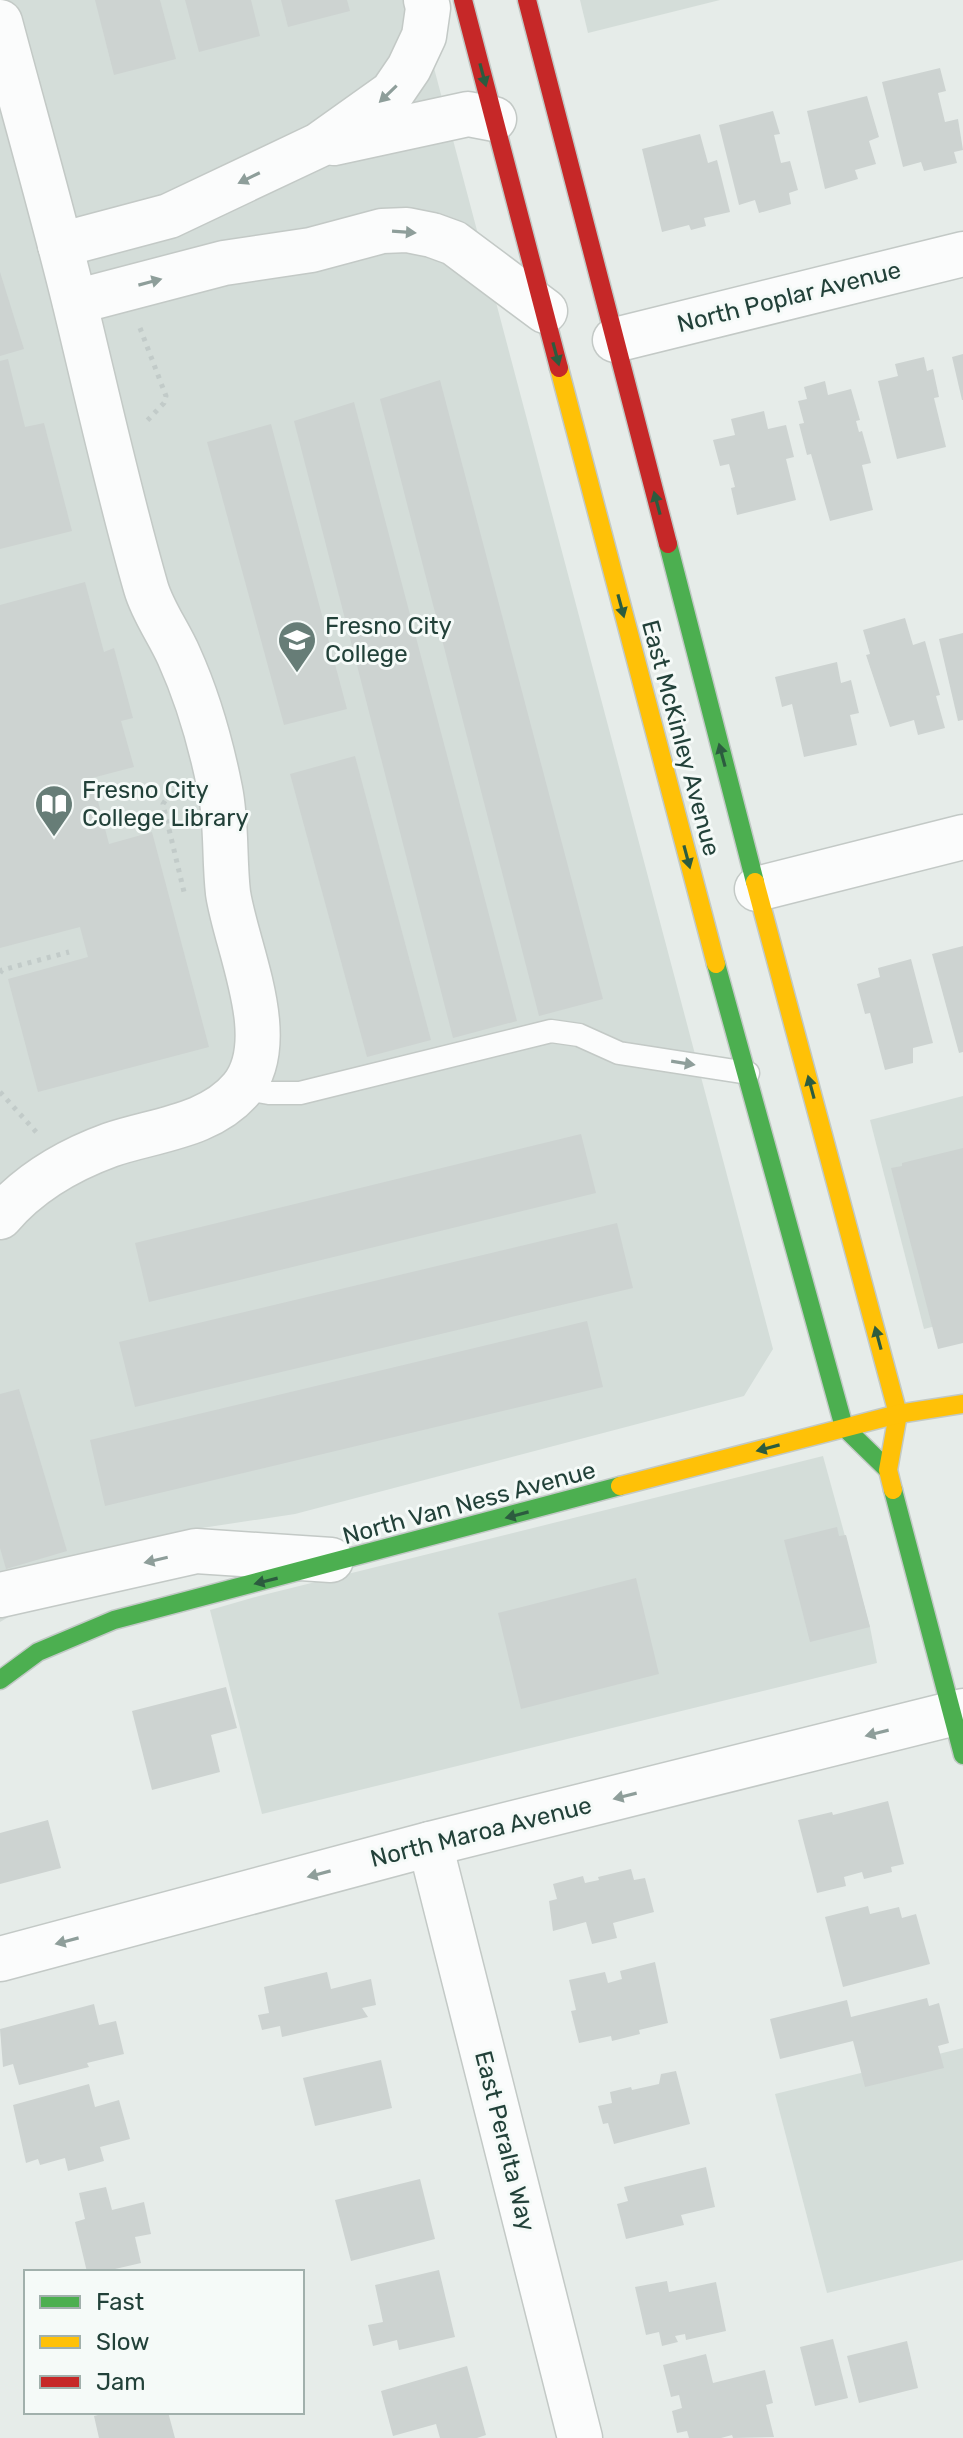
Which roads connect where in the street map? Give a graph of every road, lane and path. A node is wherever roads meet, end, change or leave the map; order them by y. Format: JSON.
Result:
{"nodes":[{"id":1,"x":426,"y":0,"type":"edge"},
{"id":2,"x":463,"y":0,"type":"edge"},
{"id":3,"x":527,"y":0,"type":"edge"},
{"id":4,"x":0,"y":22,"type":"edge"},
{"id":5,"x":504,"y":124,"type":"junction"},
{"id":6,"x":319,"y":145,"type":"junction"},
{"id":7,"x":60,"y":245,"type":"junction"},
{"id":8,"x":963,"y":254,"type":"edge"},
{"id":9,"x":75,"y":302,"type":"junction"},
{"id":10,"x":545,"y":311,"type":"junction"},
{"id":11,"x":139,"y":323,"type":"dead end"},
{"id":12,"x":603,"y":329,"type":"junction"},
{"id":13,"x":140,"y":429,"type":"dead end"},
{"id":14,"x":176,"y":784,"type":"dead end"},
{"id":15,"x":963,"y":837,"type":"edge"},
{"id":16,"x":757,"y":889,"type":"junction"},
{"id":17,"x":185,"y":894,"type":"dead end"},
{"id":18,"x":69,"y":952,"type":"dead end"},
{"id":19,"x":0,"y":973,"type":"edge"},
{"id":20,"x":748,"y":1073,"type":"junction"},
{"id":21,"x":242,"y":1088,"type":"junction"},
{"id":22,"x":0,"y":1092,"type":"edge"},
{"id":23,"x":44,"y":1140,"type":"dead end"},
{"id":24,"x":0,"y":1217,"type":"edge"},
{"id":25,"x":963,"y":1404,"type":"edge"},
{"id":26,"x":898,"y":1414,"type":"junction"},
{"id":27,"x":844,"y":1427,"type":"junction"},
{"id":28,"x":888,"y":1470,"type":"junction"},
{"id":29,"x":345,"y":1561,"type":"junction"},
{"id":30,"x":0,"y":1595,"type":"edge"},
{"id":31,"x":0,"y":1680,"type":"edge"},
{"id":32,"x":960,"y":1727,"type":"edge"},
{"id":33,"x":430,"y":1844,"type":"junction"},
{"id":34,"x":0,"y":1959,"type":"edge"},
{"id":35,"x":580,"y":2438,"type":"edge"}],
"edges":[{"from":1,"to":6,"type":"street","one_way":true},
{"from":2,"to":5,"type":"main road","name":"East McKinley Avenue","one_way":true},
{"from":3,"to":12,"type":"main road","name":"East McKinley Avenue"},
{"from":4,"to":7,"type":"street"},
{"from":5,"to":6,"type":"street"},
{"from":5,"to":10,"type":"main road","name":"East McKinley Avenue"},
{"from":6,"to":7,"type":"street","one_way":true},
{"from":7,"to":9,"type":"street"},
{"from":8,"to":12,"type":"street","name":"North Poplar Avenue"},
{"from":9,"to":10,"type":"street","one_way":true},
{"from":9,"to":21,"type":"street"},
{"from":10,"to":20,"type":"main road","name":"East McKinley Avenue","one_way":true},
{"from":11,"to":13,"type":"path"},
{"from":16,"to":12,"type":"main road","name":"East McKinley Avenue","one_way":true},
{"from":14,"to":17,"type":"path"},
{"from":15,"to":16,"type":"street"},
{"from":26,"to":16,"type":"main road","name":"East McKinley Avenue","one_way":true},
{"from":18,"to":19,"type":"path"},
{"from":21,"to":20,"type":"lane","one_way":true},
{"from":20,"to":27,"type":"main road","name":"East McKinley Avenue"},
{"from":21,"to":24,"type":"street"},
{"from":22,"to":23,"type":"path"},
{"from":25,"to":26,"type":"main road","name":"North Van Ness Avenue"},
{"from":26,"to":27,"type":"main road","name":"North Van Ness Avenue"},
{"from":26,"to":28,"type":"main road","name":"East McKinley Avenue"},
{"from":27,"to":28,"type":"main road"},
{"from":27,"to":29,"type":"main road","name":"North Van Ness Avenue","one_way":true},
{"from":28,"to":32,"type":"main road","name":"East McKinley Avenue"},
{"from":29,"to":30,"type":"street","one_way":true},
{"from":29,"to":31,"type":"main road","name":"North Van Ness Avenue","one_way":true},
{"from":32,"to":33,"type":"street","name":"North Maroa Avenue","one_way":true},
{"from":33,"to":34,"type":"street","name":"North Maroa Avenue","one_way":true},
{"from":33,"to":35,"type":"street","name":"East Peralta Way"}]}
